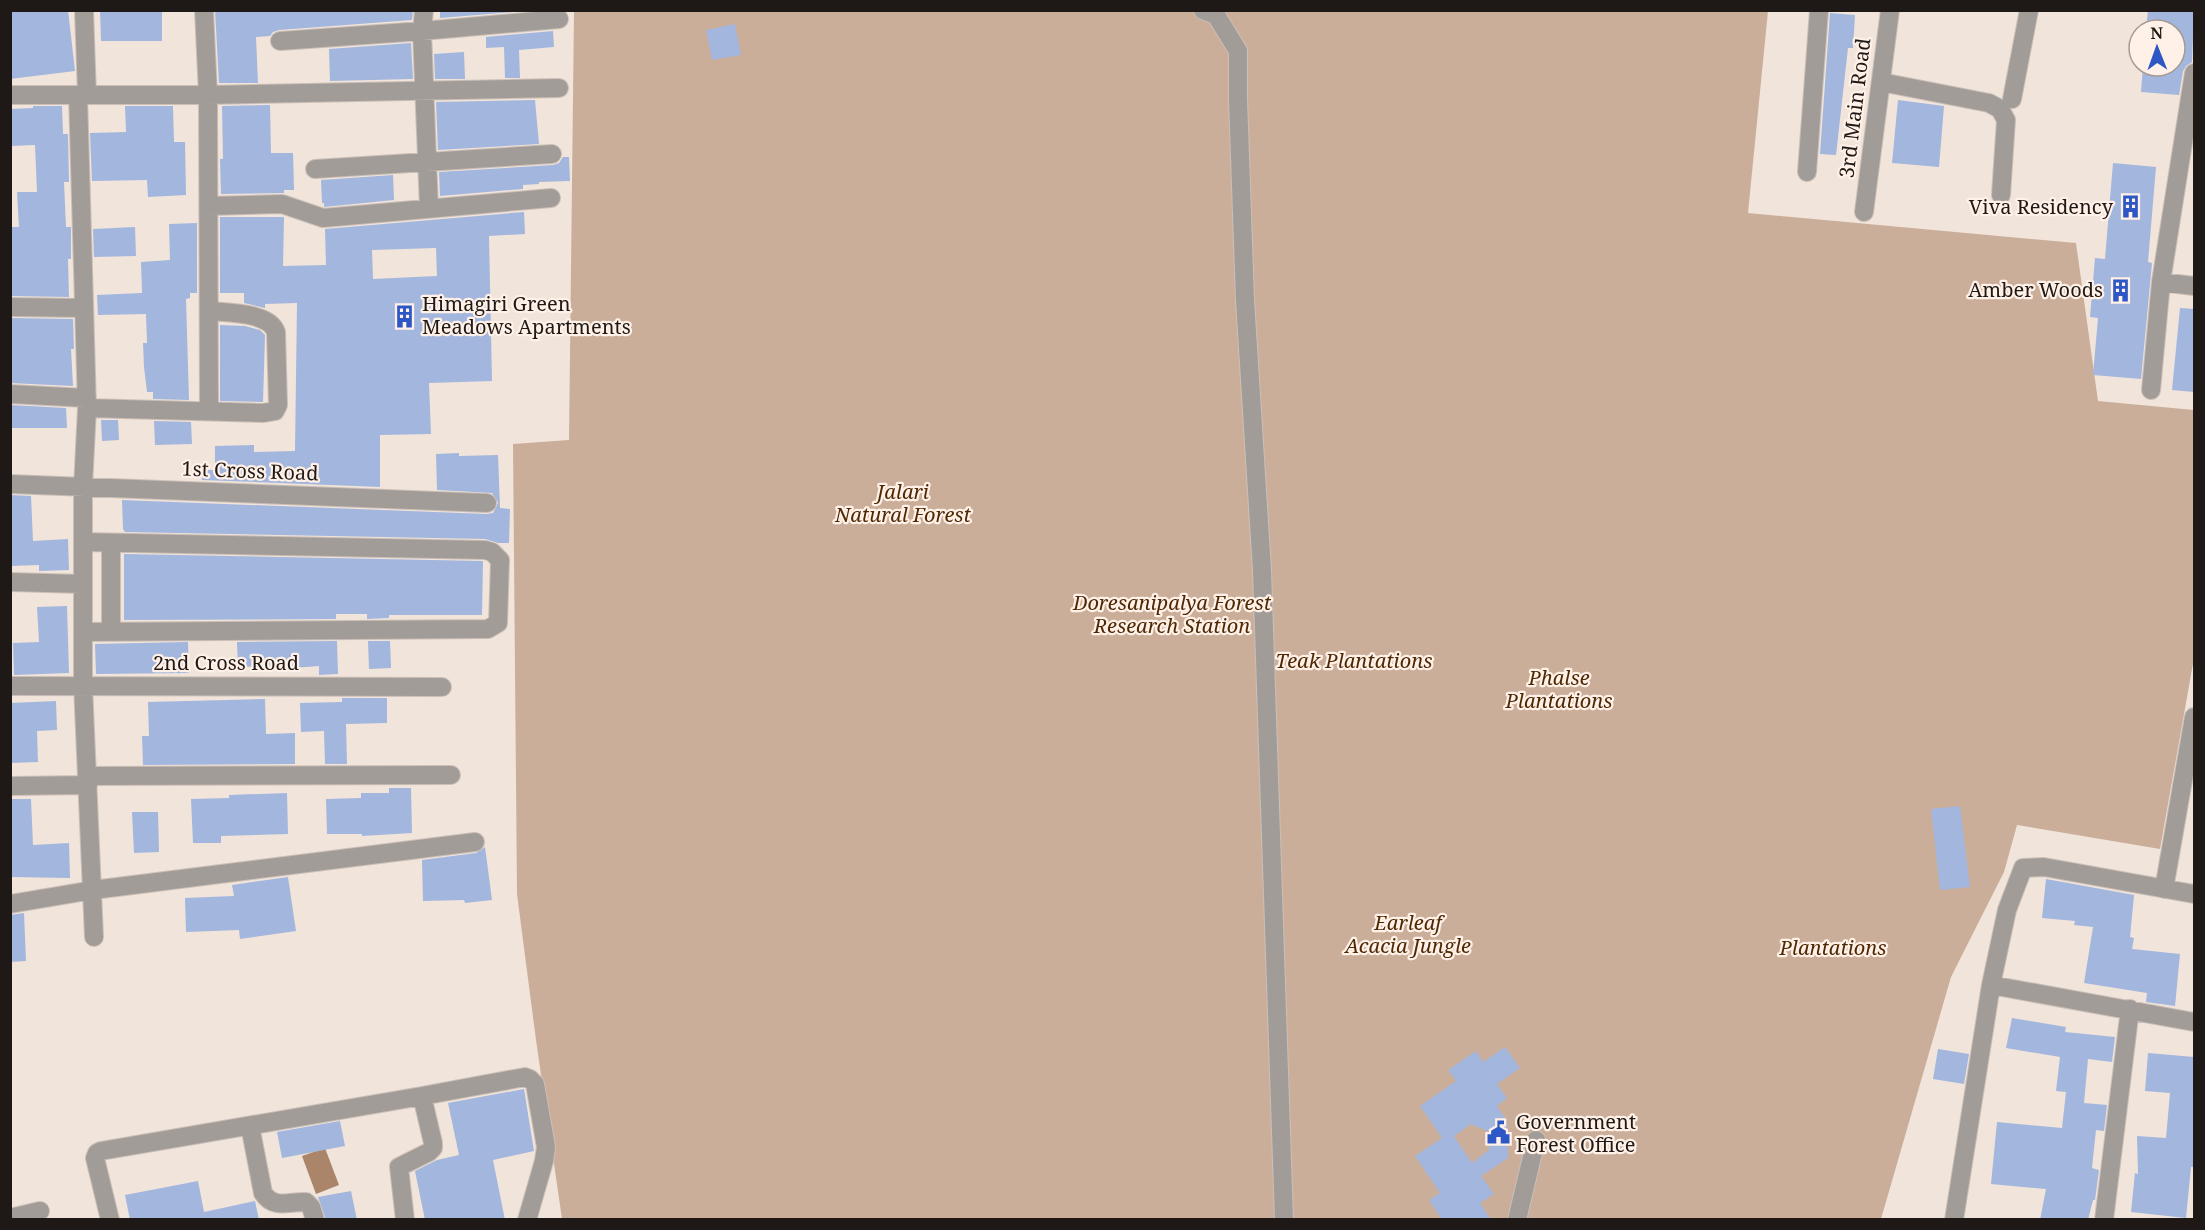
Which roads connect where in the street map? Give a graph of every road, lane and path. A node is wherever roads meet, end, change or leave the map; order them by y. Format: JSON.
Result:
{"nodes":[{"id":1,"x":84,"y":10,"type":"edge"},
{"id":2,"x":204,"y":10,"type":"edge"},
{"id":3,"x":424,"y":10,"type":"edge"},
{"id":4,"x":1203,"y":10,"type":"edge"},
{"id":5,"x":1820,"y":10,"type":"edge"},
{"id":6,"x":1890,"y":10,"type":"edge"},
{"id":7,"x":2029,"y":10,"type":"edge"},
{"id":8,"x":559,"y":20,"type":"dead end"},
{"id":9,"x":422,"y":32,"type":"junction"},
{"id":10,"x":280,"y":40,"type":"dead end"},
{"id":11,"x":2194,"y":73,"type":"edge"},
{"id":12,"x":1881,"y":82,"type":"junction"},
{"id":13,"x":559,"y":88,"type":"dead end"},
{"id":14,"x":424,"y":91,"type":"junction"},
{"id":15,"x":10,"y":95,"type":"edge"},
{"id":16,"x":83,"y":95,"type":"junction"},
{"id":17,"x":208,"y":95,"type":"junction"},
{"id":18,"x":2012,"y":99,"type":"dead end"},
{"id":19,"x":552,"y":154,"type":"dead end"},
{"id":20,"x":427,"y":162,"type":"junction"},
{"id":21,"x":315,"y":169,"type":"dead end"},
{"id":22,"x":1807,"y":172,"type":"dead end"},
{"id":23,"x":2001,"y":195,"type":"dead end"},
{"id":24,"x":551,"y":198,"type":"dead end"},
{"id":25,"x":209,"y":206,"type":"junction"},
{"id":26,"x":429,"y":208,"type":"junction"},
{"id":27,"x":1864,"y":212,"type":"dead end"},
{"id":28,"x":2161,"y":282,"type":"junction"},
{"id":29,"x":2194,"y":286,"type":"edge"},
{"id":30,"x":10,"y":307,"type":"edge"},
{"id":31,"x":83,"y":308,"type":"junction"},
{"id":32,"x":209,"y":311,"type":"junction"},
{"id":33,"x":2151,"y":390,"type":"dead end"},
{"id":34,"x":10,"y":394,"type":"edge"},
{"id":35,"x":86,"y":403,"type":"junction"},
{"id":36,"x":209,"y":410,"type":"junction"},
{"id":37,"x":10,"y":484,"type":"edge"},
{"id":38,"x":83,"y":487,"type":"junction"},
{"id":39,"x":487,"y":502,"type":"dead end"},
{"id":40,"x":83,"y":542,"type":"junction"},
{"id":41,"x":111,"y":543,"type":"junction"},
{"id":42,"x":10,"y":582,"type":"edge"},
{"id":43,"x":84,"y":584,"type":"junction"},
{"id":44,"x":83,"y":632,"type":"junction"},
{"id":45,"x":111,"y":632,"type":"junction"},
{"id":46,"x":83,"y":685,"type":"junction"},
{"id":47,"x":10,"y":686,"type":"edge"},
{"id":48,"x":442,"y":687,"type":"dead end"},
{"id":49,"x":2194,"y":717,"type":"edge"},
{"id":50,"x":451,"y":775,"type":"dead end"},
{"id":51,"x":87,"y":781,"type":"junction"},
{"id":52,"x":10,"y":786,"type":"edge"},
{"id":53,"x":475,"y":842,"type":"dead end"},
{"id":54,"x":2164,"y":889,"type":"junction"},
{"id":55,"x":93,"y":890,"type":"junction"},
{"id":56,"x":2194,"y":894,"type":"edge"},
{"id":57,"x":10,"y":904,"type":"edge"},
{"id":58,"x":94,"y":937,"type":"dead end"},
{"id":59,"x":1991,"y":985,"type":"junction"},
{"id":60,"x":2130,"y":1009,"type":"junction"},
{"id":61,"x":2194,"y":1022,"type":"edge"},
{"id":62,"x":422,"y":1096,"type":"junction"},
{"id":63,"x":250,"y":1126,"type":"junction"},
{"id":64,"x":1536,"y":1140,"type":"dead end"},
{"id":65,"x":40,"y":1211,"type":"dead end"},
{"id":66,"x":10,"y":1218,"type":"edge"},
{"id":67,"x":110,"y":1220,"type":"edge"},
{"id":68,"x":315,"y":1220,"type":"edge"},
{"id":69,"x":405,"y":1220,"type":"edge"},
{"id":70,"x":527,"y":1220,"type":"edge"},
{"id":71,"x":1284,"y":1220,"type":"edge"},
{"id":72,"x":1517,"y":1220,"type":"edge"},
{"id":73,"x":1954,"y":1220,"type":"edge"},
{"id":74,"x":2104,"y":1220,"type":"edge"}],
"edges":[{"from":1,"to":16,"type":"street"},
{"from":2,"to":17,"type":"street"},
{"from":3,"to":9,"type":"street"},
{"from":4,"to":71,"type":"street"},
{"from":5,"to":22,"type":"street"},
{"from":6,"to":12,"type":"street","name":"3rd Main Road"},
{"from":7,"to":18,"type":"street"},
{"from":8,"to":9,"type":"street"},
{"from":9,"to":10,"type":"street"},
{"from":9,"to":14,"type":"street"},
{"from":11,"to":28,"type":"street"},
{"from":12,"to":23,"type":"street"},
{"from":12,"to":27,"type":"street","name":"3rd Main Road"},
{"from":13,"to":14,"type":"street"},
{"from":14,"to":17,"type":"street"},
{"from":14,"to":20,"type":"street"},
{"from":15,"to":16,"type":"street"},
{"from":16,"to":17,"type":"street"},
{"from":16,"to":31,"type":"street"},
{"from":17,"to":25,"type":"street"},
{"from":19,"to":20,"type":"street"},
{"from":20,"to":21,"type":"street"},
{"from":20,"to":26,"type":"street"},
{"from":24,"to":26,"type":"street"},
{"from":25,"to":26,"type":"street"},
{"from":25,"to":32,"type":"street"},
{"from":28,"to":29,"type":"street"},
{"from":28,"to":33,"type":"street"},
{"from":30,"to":31,"type":"street"},
{"from":31,"to":35,"type":"street"},
{"from":32,"to":36,"type":"street"},
{"from":32,"to":36,"type":"street"},
{"from":34,"to":35,"type":"street"},
{"from":35,"to":36,"type":"street"},
{"from":35,"to":38,"type":"street"},
{"from":37,"to":38,"type":"street","name":"1st Cross Road"},
{"from":38,"to":39,"type":"street","name":"1st Cross Road"},
{"from":38,"to":40,"type":"street"},
{"from":40,"to":41,"type":"street"},
{"from":40,"to":43,"type":"street"},
{"from":41,"to":45,"type":"street"},
{"from":41,"to":45,"type":"street"},
{"from":42,"to":43,"type":"street"},
{"from":43,"to":44,"type":"street"},
{"from":44,"to":45,"type":"street"},
{"from":44,"to":46,"type":"street"},
{"from":46,"to":47,"type":"street","name":"2nd Cross Road"},
{"from":46,"to":48,"type":"street","name":"2nd Cross Road"},
{"from":46,"to":51,"type":"street"},
{"from":49,"to":54,"type":"street"},
{"from":50,"to":51,"type":"street"},
{"from":51,"to":52,"type":"street"},
{"from":51,"to":55,"type":"street"},
{"from":53,"to":55,"type":"street"},
{"from":54,"to":56,"type":"street"},
{"from":54,"to":59,"type":"street"},
{"from":55,"to":57,"type":"street"},
{"from":55,"to":58,"type":"street"},
{"from":59,"to":60,"type":"street"},
{"from":59,"to":73,"type":"street"},
{"from":60,"to":61,"type":"street"},
{"from":60,"to":74,"type":"street"},
{"from":62,"to":63,"type":"street"},
{"from":62,"to":69,"type":"street"},
{"from":62,"to":70,"type":"street"},
{"from":63,"to":67,"type":"street"},
{"from":63,"to":68,"type":"street"},
{"from":64,"to":72,"type":"street"},
{"from":65,"to":66,"type":"street"}]}
